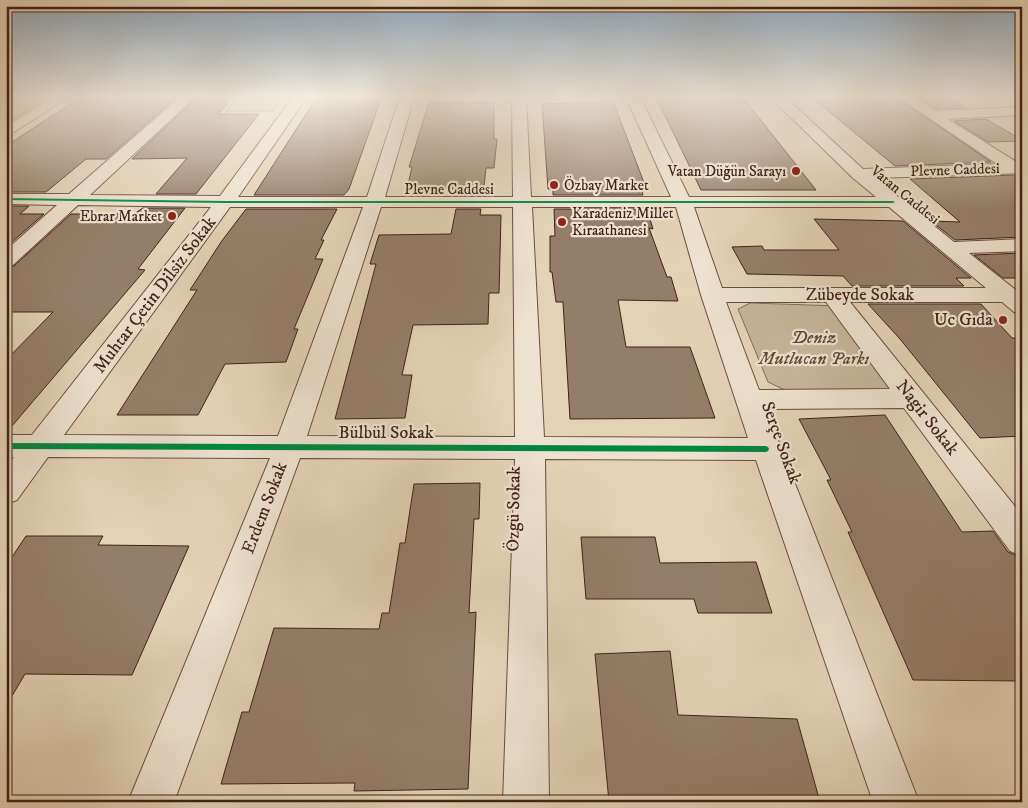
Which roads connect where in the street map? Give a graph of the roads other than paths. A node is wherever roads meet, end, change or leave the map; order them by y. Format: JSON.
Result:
{"nodes":[{"id":1,"x":147,"y":135,"type":"edge"},
{"id":2,"x":273,"y":135,"type":"edge"},
{"id":3,"x":395,"y":135,"type":"edge"},
{"id":4,"x":521,"y":135,"type":"edge"},
{"id":5,"x":651,"y":135,"type":"edge"},
{"id":6,"x":817,"y":135,"type":"edge"},
{"id":7,"x":963,"y":135,"type":"edge"},
{"id":8,"x":1018,"y":168,"type":"edge"},
{"id":9,"x":859,"y":174,"type":"junction"},
{"id":10,"x":6,"y":199,"type":"edge"},
{"id":11,"x":76,"y":199,"type":"junction"},
{"id":12,"x":225,"y":202,"type":"junction"},
{"id":13,"x":374,"y":202,"type":"junction"},
{"id":14,"x":524,"y":202,"type":"junction"},
{"id":15,"x":683,"y":202,"type":"junction"},
{"id":16,"x":893,"y":202,"type":"junction"},
{"id":17,"x":1022,"y":245,"type":"edge"},
{"id":18,"x":950,"y":248,"type":"junction"},
{"id":19,"x":6,"y":261,"type":"edge"},
{"id":20,"x":712,"y":295,"type":"junction"},
{"id":21,"x":833,"y":295,"type":"junction"},
{"id":22,"x":1015,"y":301,"type":"edge"},
{"id":23,"x":912,"y":398,"type":"junction"},
{"id":24,"x":749,"y":400,"type":"junction"},
{"id":25,"x":6,"y":446,"type":"edge"},
{"id":26,"x":40,"y":447,"type":"junction"},
{"id":27,"x":289,"y":447,"type":"junction"},
{"id":28,"x":530,"y":448,"type":"junction"},
{"id":29,"x":766,"y":448,"type":"junction"},
{"id":30,"x":6,"y":491,"type":"edge"},
{"id":31,"x":1022,"y":541,"type":"edge"},
{"id":32,"x":151,"y":802,"type":"edge"},
{"id":33,"x":526,"y":802,"type":"edge"},
{"id":34,"x":896,"y":802,"type":"edge"}],
"edges":[{"from":1,"to":11,"type":"street"},
{"from":2,"to":12,"type":"street","name":"Muhtar Çetin Dilsiz Sokak"},
{"from":3,"to":13,"type":"street","name":"Erdem Sokak"},
{"from":4,"to":14,"type":"street","name":"Özgü Sokak"},
{"from":5,"to":15,"type":"street","name":"Serçe Sokak"},
{"from":6,"to":9,"type":"street","name":"Vatan Caddesi"},
{"from":7,"to":8,"type":"street"},
{"from":8,"to":9,"type":"street","name":"Plevne Caddesi"},
{"from":9,"to":16,"type":"street","name":"Vatan Caddesi"},
{"from":10,"to":11,"type":"street","name":"Plevne Caddesi"},
{"from":11,"to":12,"type":"street","name":"Plevne Caddesi"},
{"from":11,"to":19,"type":"street"},
{"from":12,"to":13,"type":"street","name":"Plevne Caddesi"},
{"from":12,"to":26,"type":"street","name":"Muhtar Çetin Dilsiz Sokak"},
{"from":13,"to":14,"type":"street","name":"Plevne Caddesi"},
{"from":13,"to":27,"type":"street","name":"Erdem Sokak"},
{"from":14,"to":15,"type":"street","name":"Plevne Caddesi"},
{"from":14,"to":28,"type":"street","name":"Özgü Sokak"},
{"from":15,"to":16,"type":"street","name":"Plevne Caddesi"},
{"from":15,"to":20,"type":"street","name":"Serçe Sokak"},
{"from":16,"to":18,"type":"street","name":"Vatan Caddesi"},
{"from":17,"to":18,"type":"street"},
{"from":18,"to":22,"type":"street","name":"Vatan Caddesi"},
{"from":20,"to":21,"type":"street","name":"Zübeyde Sokak"},
{"from":20,"to":24,"type":"street","name":"Serçe Sokak"},
{"from":21,"to":22,"type":"street","name":"Zübeyde Sokak"},
{"from":21,"to":23,"type":"street","name":"Nagir Sokak"},
{"from":23,"to":24,"type":"street"},
{"from":23,"to":31,"type":"street","name":"Nagir Sokak"},
{"from":24,"to":29,"type":"street","name":"Serçe Sokak"},
{"from":25,"to":26,"type":"street","name":"Bülbül Sokak"},
{"from":26,"to":27,"type":"street","name":"Bülbül Sokak"},
{"from":26,"to":30,"type":"street","name":"Muhtar Çetin Dilsiz Sokak"},
{"from":27,"to":28,"type":"street","name":"Bülbül Sokak"},
{"from":27,"to":32,"type":"street","name":"Erdem Sokak"},
{"from":28,"to":29,"type":"street","name":"Bülbül Sokak"},
{"from":28,"to":33,"type":"street","name":"Özgü Sokak"},
{"from":29,"to":34,"type":"street","name":"Serçe Sokak"}]}
